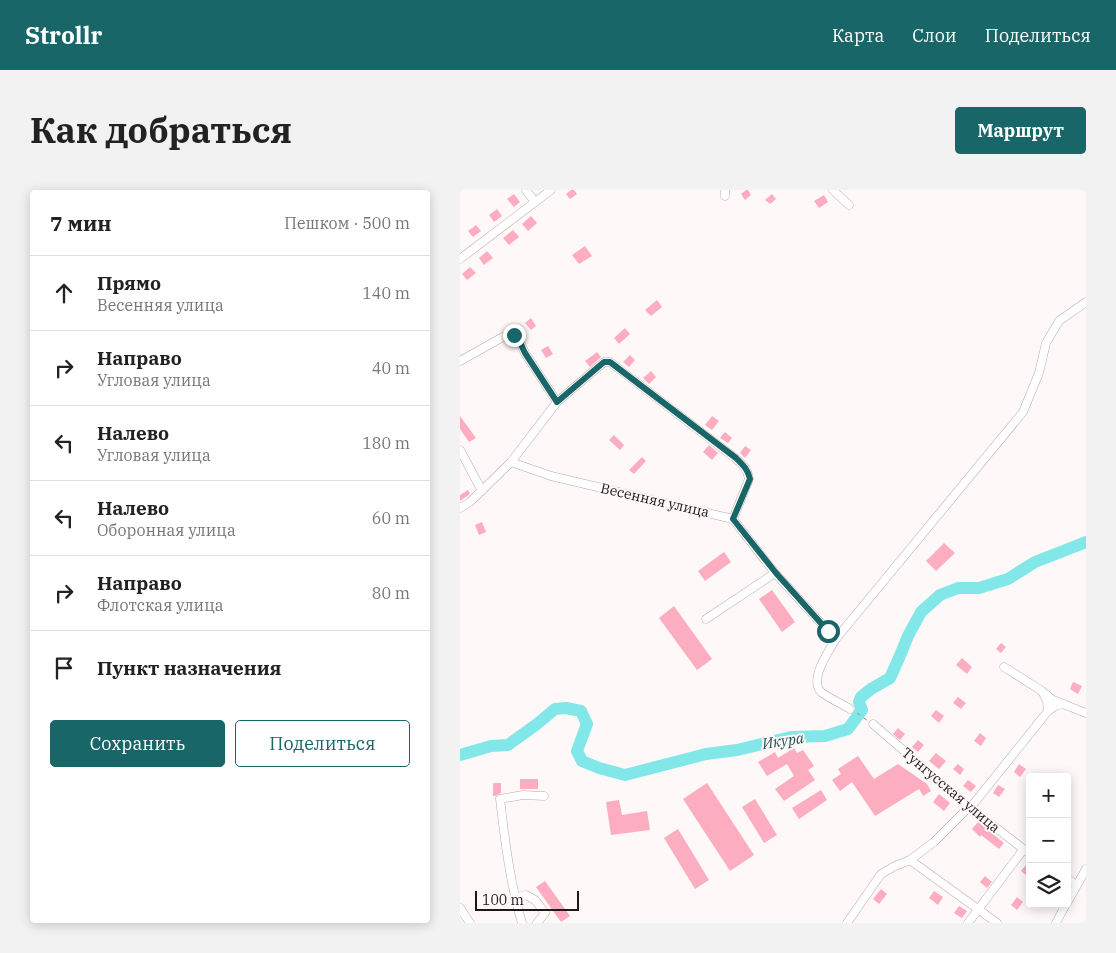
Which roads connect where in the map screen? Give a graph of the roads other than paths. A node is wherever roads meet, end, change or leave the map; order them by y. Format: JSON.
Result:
{"nodes":[{"id":1,"x":526,"y":190,"type":"edge"},
{"id":2,"x":552,"y":190,"type":"edge"},
{"id":3,"x":833,"y":190,"type":"edge"},
{"id":4,"x":535,"y":202,"type":"junction"},
{"id":5,"x":849,"y":205,"type":"dead end"},
{"id":6,"x":460,"y":259,"type":"edge"},
{"id":7,"x":1086,"y":302,"type":"edge"},
{"id":8,"x":460,"y":361,"type":"edge"},
{"id":9,"x":557,"y":402,"type":"junction"},
{"id":10,"x":460,"y":450,"type":"edge"},
{"id":11,"x":511,"y":462,"type":"junction"},
{"id":12,"x":482,"y":491,"type":"junction"},
{"id":13,"x":460,"y":508,"type":"edge"},
{"id":14,"x":733,"y":519,"type":"junction"},
{"id":15,"x":776,"y":573,"type":"junction"},
{"id":16,"x":706,"y":619,"type":"dead end"},
{"id":17,"x":835,"y":640,"type":"junction"},
{"id":18,"x":1004,"y":667,"type":"dead end"},
{"id":19,"x":1042,"y":691,"type":"junction"},
{"id":20,"x":1064,"y":704,"type":"junction"},
{"id":21,"x":850,"y":708,"type":"road end"},
{"id":22,"x":1048,"y":711,"type":"junction"},
{"id":23,"x":1086,"y":713,"type":"edge"},
{"id":24,"x":873,"y":724,"type":"road end"},
{"id":25,"x":544,"y":796,"type":"dead end"},
{"id":26,"x":969,"y":807,"type":"junction"},
{"id":27,"x":1015,"y":843,"type":"junction"},
{"id":28,"x":1026,"y":852,"type":"edge"},
{"id":29,"x":910,"y":860,"type":"junction"},
{"id":30,"x":1016,"y":860,"type":"junction"},
{"id":31,"x":1086,"y":870,"type":"edge"},
{"id":32,"x":1071,"y":881,"type":"edge"},
{"id":33,"x":1077,"y":885,"type":"junction"},
{"id":34,"x":1071,"y":896,"type":"edge"},
{"id":35,"x":516,"y":902,"type":"junction"},
{"id":36,"x":460,"y":908,"type":"edge"},
{"id":37,"x":1064,"y":908,"type":"edge"},
{"id":38,"x":978,"y":909,"type":"junction"},
{"id":39,"x":470,"y":923,"type":"edge"},
{"id":40,"x":522,"y":923,"type":"edge"},
{"id":41,"x":538,"y":923,"type":"edge"},
{"id":42,"x":847,"y":923,"type":"edge"},
{"id":43,"x":968,"y":923,"type":"edge"},
{"id":44,"x":997,"y":923,"type":"edge"},
{"id":45,"x":1056,"y":923,"type":"edge"}],
"edges":[{"from":1,"to":4,"type":"street"},
{"from":2,"to":4,"type":"street"},
{"from":3,"to":5,"type":"street"},
{"from":4,"to":6,"type":"street"},
{"from":7,"to":17,"type":"street"},
{"from":8,"to":9,"type":"street"},
{"from":9,"to":11,"type":"street"},
{"from":9,"to":14,"type":"street"},
{"from":10,"to":12,"type":"street"},
{"from":11,"to":12,"type":"street"},
{"from":11,"to":14,"type":"street","name":"Весенняя улица"},
{"from":12,"to":13,"type":"street"},
{"from":14,"to":15,"type":"street"},
{"from":15,"to":16,"type":"street"},
{"from":15,"to":17,"type":"street"},
{"from":17,"to":21,"type":"street"},
{"from":18,"to":19,"type":"street"},
{"from":19,"to":20,"type":"street"},
{"from":19,"to":22,"type":"street"},
{"from":20,"to":22,"type":"street"},
{"from":20,"to":23,"type":"street"},
{"from":22,"to":26,"type":"street"},
{"from":24,"to":26,"type":"street","name":"Тунгусская улица"},
{"from":25,"to":35,"type":"street"},
{"from":26,"to":27,"type":"street","name":"Тунгусская улица"},
{"from":26,"to":29,"type":"street"},
{"from":27,"to":28,"type":"street","name":"Тунгусская улица"},
{"from":27,"to":30,"type":"street"},
{"from":28,"to":30,"type":"street"},
{"from":29,"to":38,"type":"street"},
{"from":29,"to":42,"type":"street"},
{"from":30,"to":38,"type":"street"},
{"from":31,"to":33,"type":"street"},
{"from":32,"to":33,"type":"street"},
{"from":33,"to":34,"type":"street"},
{"from":35,"to":40,"type":"street"},
{"from":35,"to":41,"type":"street"},
{"from":36,"to":39,"type":"street"},
{"from":37,"to":45,"type":"street"},
{"from":38,"to":43,"type":"street"},
{"from":38,"to":44,"type":"street"}]}
